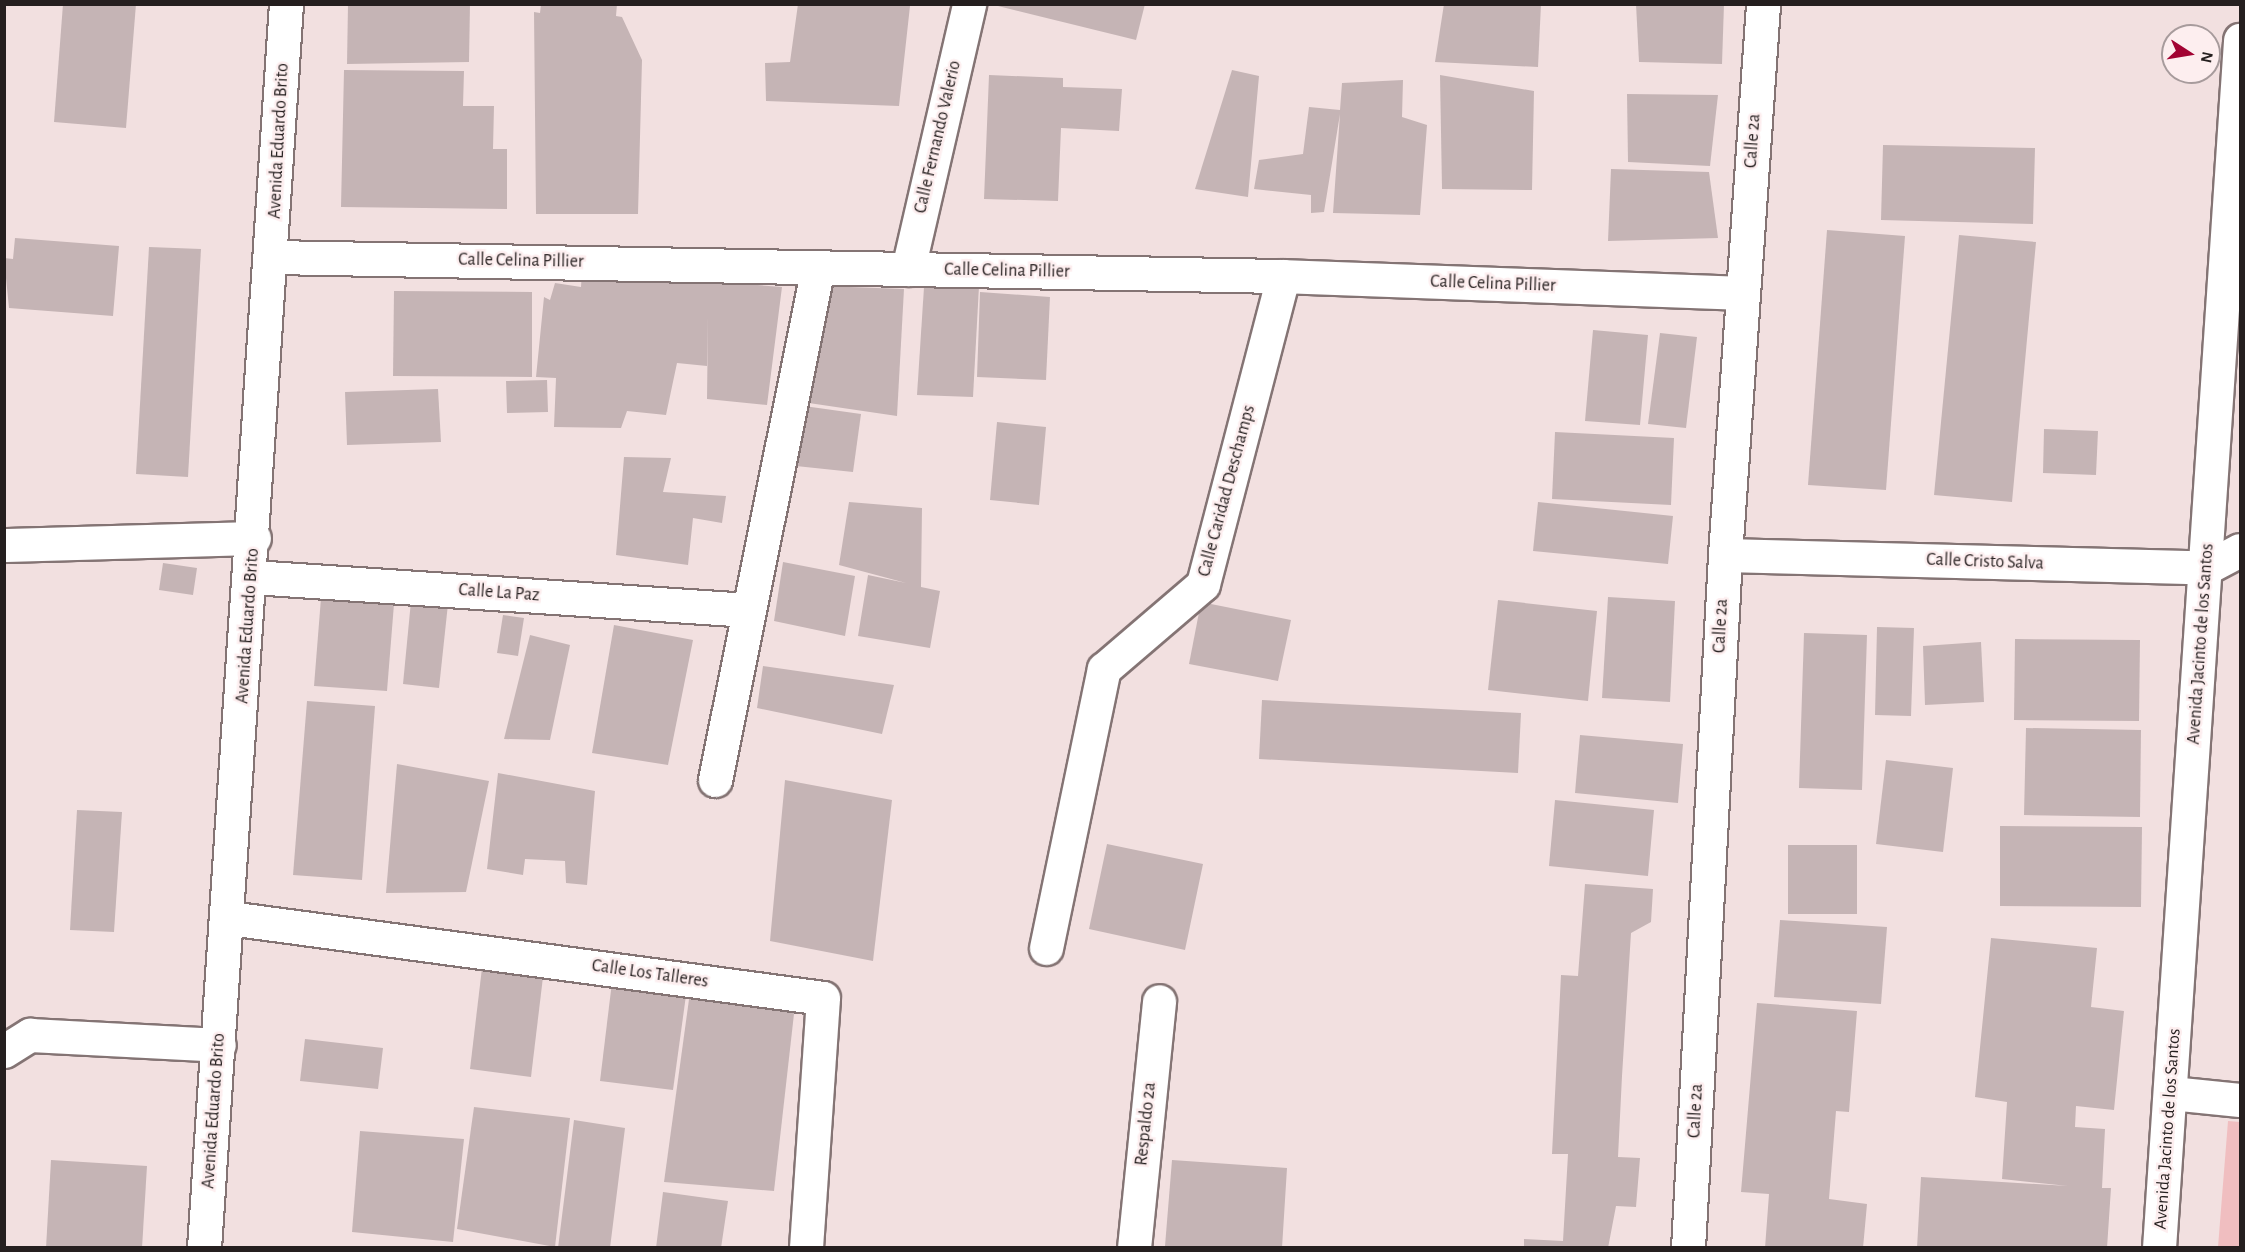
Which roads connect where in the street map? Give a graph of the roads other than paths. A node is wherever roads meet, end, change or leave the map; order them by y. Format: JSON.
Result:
{"nodes":[{"id":1,"x":286,"y":4,"type":"edge"},
{"id":2,"x":969,"y":4,"type":"edge"},
{"id":3,"x":1763,"y":4,"type":"edge"},
{"id":4,"x":2241,"y":40,"type":"edge"},
{"id":5,"x":272,"y":257,"type":"junction"},
{"id":6,"x":818,"y":267,"type":"junction"},
{"id":7,"x":908,"y":269,"type":"junction"},
{"id":8,"x":1283,"y":276,"type":"junction"},
{"id":9,"x":1742,"y":293,"type":"junction"},
{"id":10,"x":254,"y":538,"type":"junction"},
{"id":11,"x":4,"y":545,"type":"edge"},
{"id":12,"x":2241,"y":550,"type":"edge"},
{"id":13,"x":1725,"y":555,"type":"junction"},
{"id":14,"x":2206,"y":568,"type":"junction"},
{"id":15,"x":252,"y":577,"type":"junction"},
{"id":16,"x":747,"y":610,"type":"junction"},
{"id":17,"x":715,"y":780,"type":"dead end"},
{"id":18,"x":229,"y":918,"type":"junction"},
{"id":19,"x":1046,"y":948,"type":"dead end"},
{"id":20,"x":1159,"y":1001,"type":"dead end"},
{"id":21,"x":13,"y":1041,"type":"edge"},
{"id":22,"x":219,"y":1044,"type":"junction"},
{"id":23,"x":2171,"y":1093,"type":"junction"},
{"id":24,"x":2241,"y":1100,"type":"edge"},
{"id":25,"x":204,"y":1248,"type":"edge"},
{"id":26,"x":806,"y":1248,"type":"edge"},
{"id":27,"x":1134,"y":1248,"type":"edge"},
{"id":28,"x":1688,"y":1248,"type":"edge"},
{"id":29,"x":2159,"y":1248,"type":"edge"}],
"edges":[{"from":1,"to":5,"type":"street","name":"Avenida Eduardo Brito"},
{"from":2,"to":7,"type":"street","name":"Calle Fernando Valerio"},
{"from":3,"to":9,"type":"street","name":"Calle 2a"},
{"from":4,"to":14,"type":"street","name":"Avenida Jacinto de los Santos"},
{"from":5,"to":6,"type":"street","name":"Calle Celina Pillier"},
{"from":5,"to":10,"type":"street","name":"Avenida Eduardo Brito"},
{"from":6,"to":7,"type":"street","name":"Calle Celina Pillier"},
{"from":6,"to":16,"type":"street"},
{"from":7,"to":8,"type":"street","name":"Calle Celina Pillier"},
{"from":8,"to":9,"type":"street","name":"Calle Celina Pillier"},
{"from":8,"to":19,"type":"street","name":"Calle Caridad Deschamps"},
{"from":9,"to":13,"type":"street","name":"Calle 2a"},
{"from":10,"to":11,"type":"street"},
{"from":10,"to":15,"type":"street","name":"Avenida Eduardo Brito"},
{"from":12,"to":14,"type":"street","name":"Calle Cristo Salva"},
{"from":13,"to":14,"type":"street","name":"Calle Cristo Salva"},
{"from":13,"to":28,"type":"street","name":"Calle 2a"},
{"from":14,"to":23,"type":"street","name":"Avenida Jacinto de los Santos"},
{"from":15,"to":16,"type":"street","name":"Calle La Paz"},
{"from":15,"to":18,"type":"street","name":"Avenida Eduardo Brito"},
{"from":16,"to":17,"type":"street"},
{"from":18,"to":22,"type":"street","name":"Avenida Eduardo Brito"},
{"from":18,"to":26,"type":"street","name":"Calle Los Talleres"},
{"from":20,"to":27,"type":"street","name":"Respaldo 2a"},
{"from":21,"to":22,"type":"street"},
{"from":22,"to":25,"type":"street","name":"Avenida Eduardo Brito"},
{"from":23,"to":24,"type":"street"},
{"from":23,"to":29,"type":"street","name":"Avenida Jacinto de los Santos"}]}
